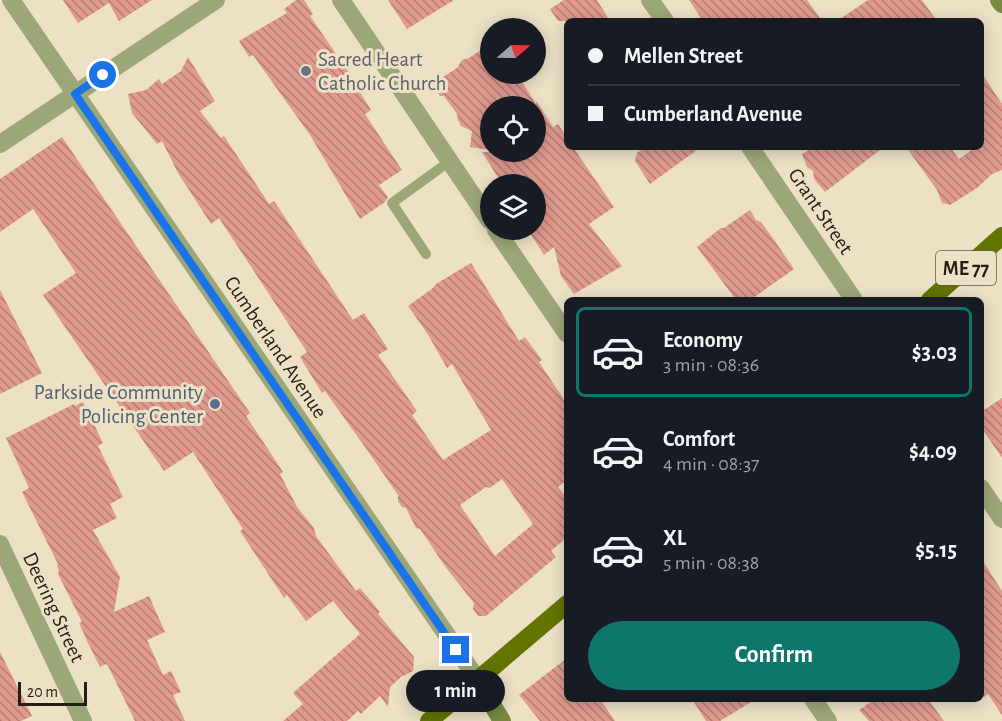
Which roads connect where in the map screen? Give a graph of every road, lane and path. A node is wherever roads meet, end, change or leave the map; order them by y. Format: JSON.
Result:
{"nodes":[{"id":1,"x":11,"y":0,"type":"edge"},
{"id":2,"x":216,"y":0,"type":"edge"},
{"id":3,"x":341,"y":0,"type":"edge"},
{"id":4,"x":650,"y":0,"type":"edge"},
{"id":5,"x":999,"y":0,"type":"edge"},
{"id":6,"x":1002,"y":4,"type":"edge"},
{"id":7,"x":663,"y":18,"type":"edge"},
{"id":8,"x":75,"y":94,"type":"junction"},
{"id":9,"x":0,"y":144,"type":"edge"},
{"id":10,"x":752,"y":150,"type":"edge"},
{"id":11,"x":450,"y":161,"type":"junction"},
{"id":12,"x":480,"y":206,"type":"edge"},
{"id":13,"x":1002,"y":236,"type":"edge"},
{"id":14,"x":503,"y":240,"type":"edge"},
{"id":15,"x":426,"y":254,"type":"dead end"},
{"id":16,"x":852,"y":297,"type":"edge"},
{"id":17,"x":933,"y":297,"type":"edge"},
{"id":18,"x":564,"y":330,"type":"edge"},
{"id":19,"x":984,"y":492,"type":"edge"},
{"id":20,"x":1002,"y":519,"type":"edge"},
{"id":21,"x":0,"y":544,"type":"edge"},
{"id":22,"x":564,"y":606,"type":"edge"},
{"id":23,"x":477,"y":679,"type":"junction"},
{"id":24,"x":815,"y":702,"type":"edge"},
{"id":25,"x":83,"y":721,"type":"edge"},
{"id":26,"x":429,"y":721,"type":"edge"},
{"id":27,"x":502,"y":721,"type":"edge"},
{"id":28,"x":828,"y":721,"type":"edge"}],
"edges":[{"from":1,"to":8,"type":"street","name":"Cumberland Avenue"},
{"from":2,"to":8,"type":"street"},
{"from":3,"to":11,"type":"street"},
{"from":4,"to":7,"type":"street"},
{"from":5,"to":6,"type":"main road"},
{"from":8,"to":9,"type":"street"},
{"from":8,"to":23,"type":"street","name":"Cumberland Avenue"},
{"from":10,"to":16,"type":"street","name":"Grant Street"},
{"from":11,"to":12,"type":"street"},
{"from":11,"to":15,"type":"lane"},
{"from":13,"to":17,"type":"main road","number":"ME 77"},
{"from":14,"to":18,"type":"street"},
{"from":19,"to":20,"type":"street"},
{"from":21,"to":25,"type":"street","name":"Deering Street"},
{"from":22,"to":23,"type":"main road"},
{"from":23,"to":26,"type":"main road"},
{"from":23,"to":27,"type":"main road","name":"Cumberland Avenue"},
{"from":24,"to":28,"type":"street"}]}
